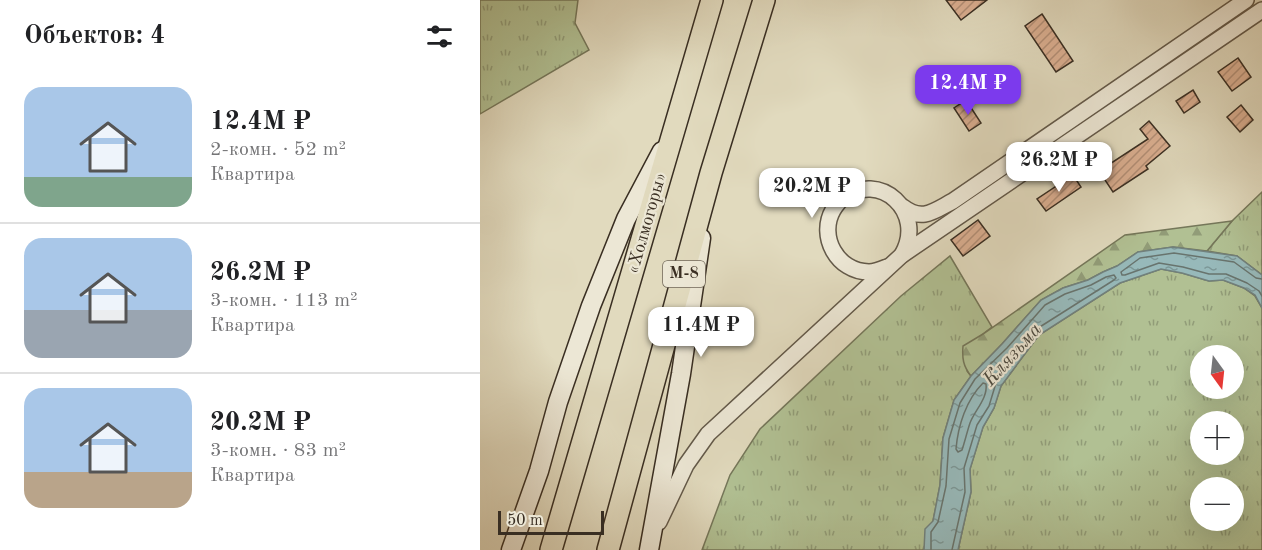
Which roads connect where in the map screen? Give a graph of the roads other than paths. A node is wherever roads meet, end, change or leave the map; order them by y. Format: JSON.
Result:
{"nodes":[{"id":1,"x":712,"y":0,"type":"edge"},
{"id":2,"x":764,"y":0,"type":"edge"},
{"id":3,"x":1246,"y":0,"type":"edge"},
{"id":4,"x":1262,"y":10,"type":"edge"},
{"id":5,"x":675,"y":126,"type":"junction"},
{"id":6,"x":711,"y":173,"type":"junction"},
{"id":7,"x":903,"y":207,"type":"junction"},
{"id":8,"x":896,"y":260,"type":"junction"},
{"id":9,"x":651,"y":544,"type":"edge"},
{"id":10,"x":511,"y":550,"type":"edge"},
{"id":11,"x":551,"y":550,"type":"edge"},
{"id":12,"x":608,"y":550,"type":"edge"}],
"edges":[{"from":1,"to":5,"type":"highway","name":"«Холмогоры»","number":"М-8"},
{"from":2,"to":6,"type":"highway","number":"М-8"},
{"from":3,"to":7,"type":"street"},
{"from":4,"to":8,"type":"street"},
{"from":5,"to":10,"type":"main road"},
{"from":5,"to":11,"type":"highway","name":"«Холмогоры»","number":"М-8"},
{"from":6,"to":9,"type":"main road"},
{"from":6,"to":12,"type":"highway","number":"М-8"},
{"from":7,"to":8,"type":"street"},
{"from":7,"to":8,"type":"street"},
{"from":8,"to":9,"type":"street"}]}
